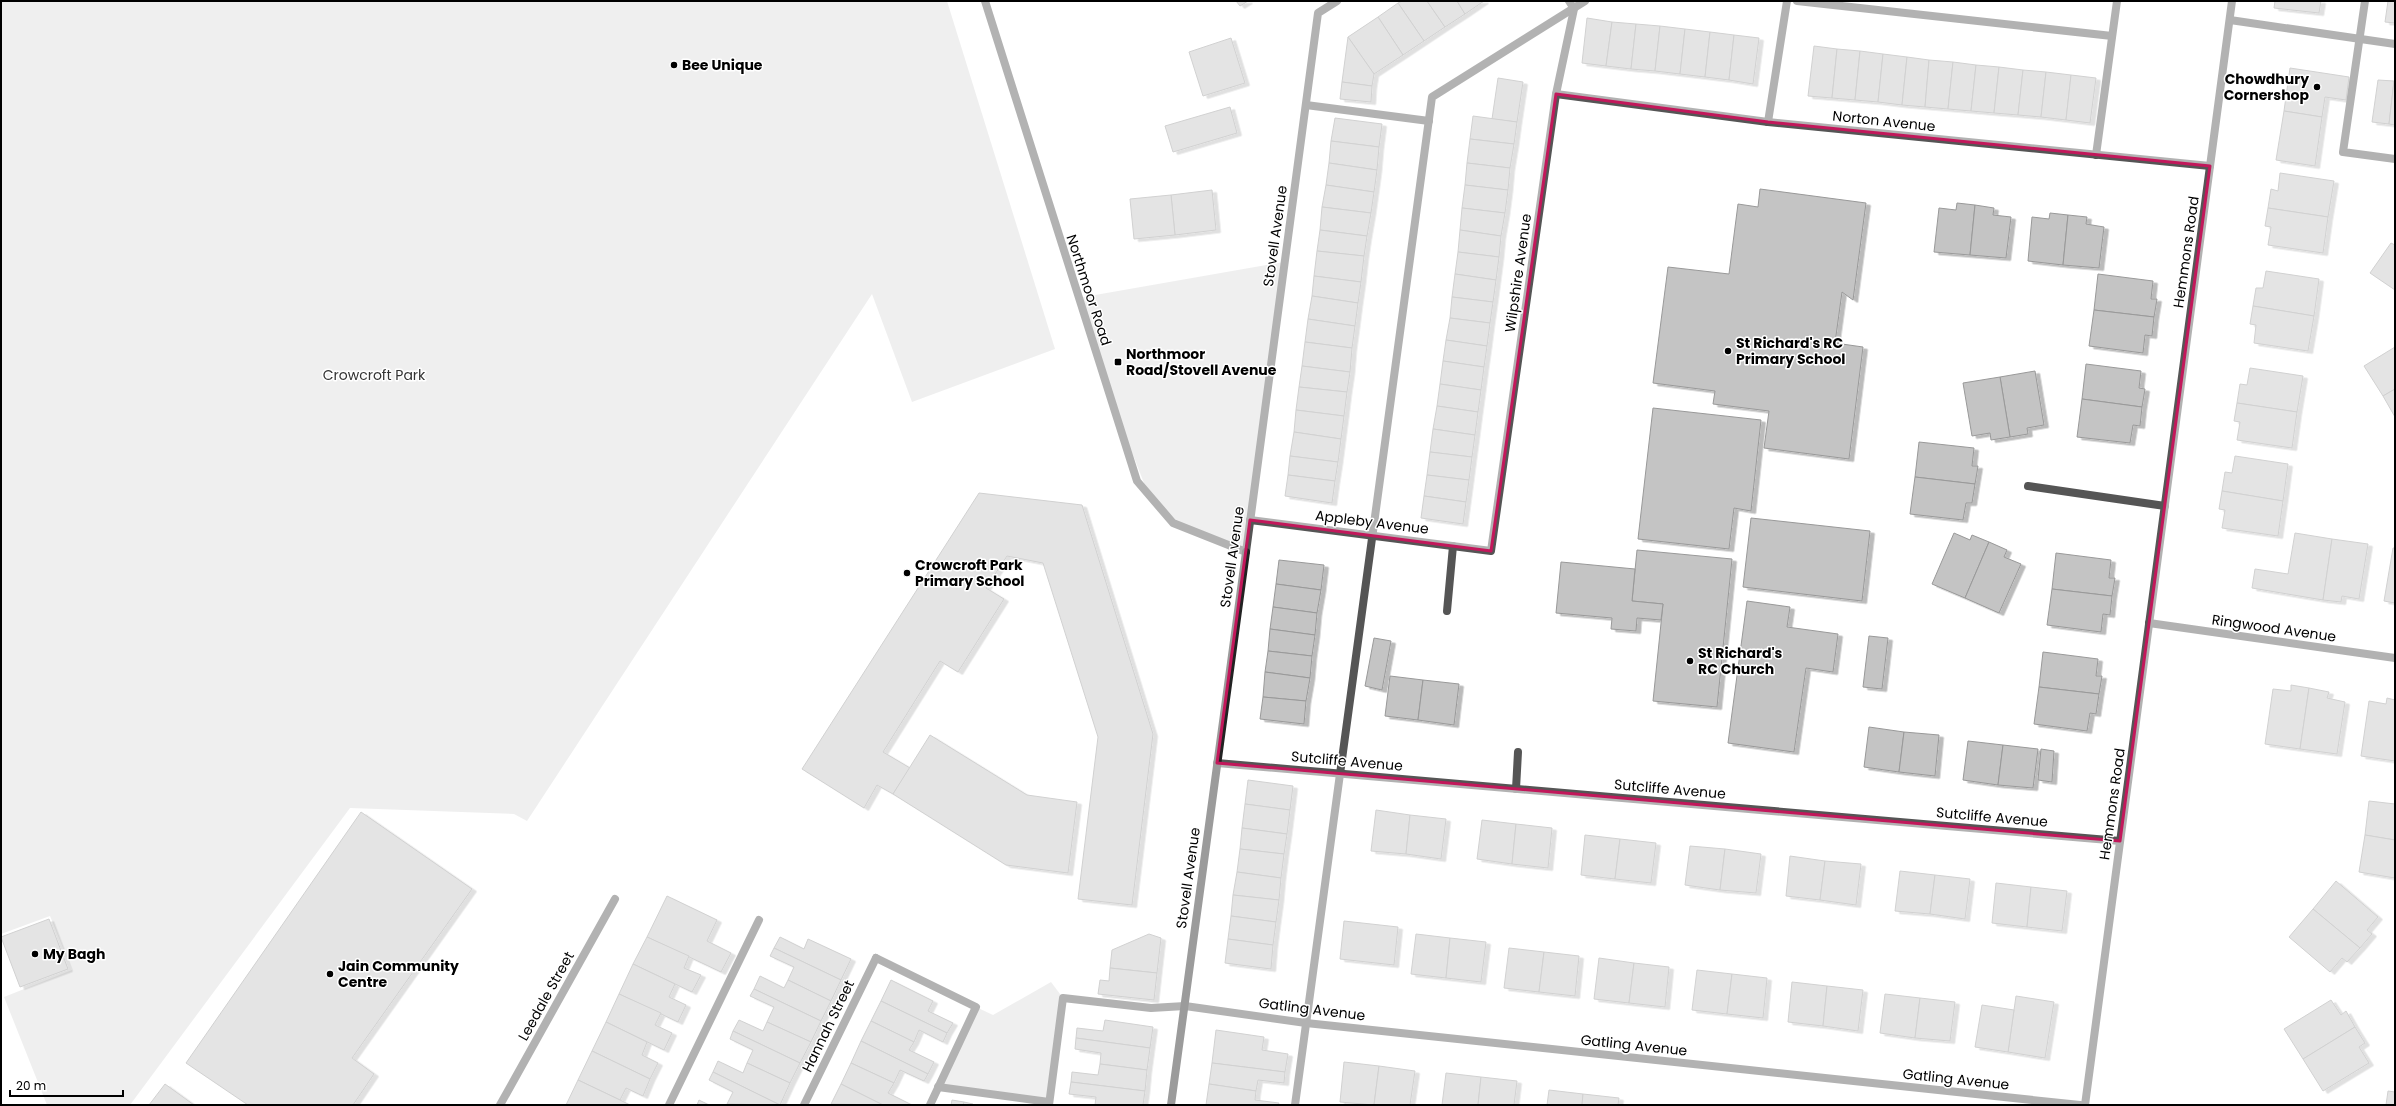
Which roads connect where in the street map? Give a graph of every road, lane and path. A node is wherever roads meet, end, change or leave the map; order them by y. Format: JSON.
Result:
{"nodes":[{"id":1,"x":985,"y":1,"type":"edge"},
{"id":2,"x":1337,"y":1,"type":"edge"},
{"id":3,"x":1569,"y":1,"type":"edge"},
{"id":4,"x":1585,"y":1,"type":"edge"},
{"id":5,"x":1787,"y":1,"type":"edge"},
{"id":6,"x":1797,"y":1,"type":"edge"},
{"id":7,"x":2117,"y":1,"type":"edge"},
{"id":8,"x":2232,"y":1,"type":"edge"},
{"id":9,"x":2365,"y":1,"type":"edge"},
{"id":10,"x":1574,"y":9,"type":"junction"},
{"id":11,"x":2230,"y":20,"type":"junction"},
{"id":12,"x":2112,"y":36,"type":"junction"},
{"id":13,"x":2360,"y":39,"type":"junction"},
{"id":14,"x":2395,"y":44,"type":"edge"},
{"id":15,"x":1556,"y":94,"type":"junction"},
{"id":16,"x":1306,"y":105,"type":"junction"},
{"id":17,"x":1429,"y":121,"type":"junction"},
{"id":18,"x":1768,"y":122,"type":"junction"},
{"id":19,"x":2096,"y":155,"type":"junction"},
{"id":20,"x":2395,"y":159,"type":"edge"},
{"id":21,"x":2210,"y":166,"type":"junction"},
{"id":22,"x":2028,"y":486,"type":"dead end"},
{"id":23,"x":2165,"y":506,"type":"junction"},
{"id":24,"x":1250,"y":520,"type":"junction"},
{"id":25,"x":1372,"y":536,"type":"junction"},
{"id":26,"x":1453,"y":546,"type":"junction"},
{"id":27,"x":1491,"y":551,"type":"joint"},
{"id":28,"x":1246,"y":552,"type":"junction"},
{"id":29,"x":1447,"y":611,"type":"dead end"},
{"id":30,"x":2149,"y":623,"type":"junction"},
{"id":31,"x":2395,"y":658,"type":"edge"},
{"id":32,"x":1518,"y":752,"type":"dead end"},
{"id":33,"x":1217,"y":763,"type":"junction"},
{"id":34,"x":1339,"y":773,"type":"junction"},
{"id":35,"x":1516,"y":789,"type":"junction"},
{"id":36,"x":2120,"y":841,"type":"junction"},
{"id":37,"x":616,"y":899,"type":"dead end"},
{"id":38,"x":759,"y":920,"type":"dead end"},
{"id":39,"x":1185,"y":1006,"type":"junction"},
{"id":40,"x":1306,"y":1023,"type":"junction"},
{"id":41,"x":938,"y":1088,"type":"junction"},
{"id":42,"x":1049,"y":1103,"type":"edge"},
{"id":43,"x":500,"y":1105,"type":"edge"},
{"id":44,"x":669,"y":1105,"type":"edge"},
{"id":45,"x":804,"y":1105,"type":"edge"},
{"id":46,"x":930,"y":1105,"type":"edge"},
{"id":47,"x":1171,"y":1105,"type":"edge"},
{"id":48,"x":1295,"y":1105,"type":"edge"},
{"id":49,"x":2080,"y":1105,"type":"edge"},
{"id":50,"x":2085,"y":1105,"type":"edge"}],
"edges":[{"from":1,"to":28,"type":"street","name":"Northmoor Road"},
{"from":2,"to":16,"type":"street","name":"Stovell Avenue"},
{"from":3,"to":10,"type":"street"},
{"from":4,"to":10,"type":"street"},
{"from":5,"to":18,"type":"street"},
{"from":6,"to":12,"type":"street"},
{"from":7,"to":12,"type":"street"},
{"from":8,"to":11,"type":"street","name":"Hemmons Road"},
{"from":9,"to":13,"type":"street"},
{"from":10,"to":15,"type":"street","name":"Wilpshire Avenue"},
{"from":10,"to":17,"type":"street"},
{"from":11,"to":13,"type":"street"},
{"from":11,"to":21,"type":"street","name":"Hemmons Road"},
{"from":12,"to":19,"type":"street"},
{"from":13,"to":14,"type":"street"},
{"from":13,"to":20,"type":"street"},
{"from":15,"to":18,"type":"street","name":"Norton Avenue"},
{"from":15,"to":27,"type":"street","name":"Wilpshire Avenue"},
{"from":16,"to":17,"type":"street"},
{"from":16,"to":24,"type":"street","name":"Stovell Avenue"},
{"from":17,"to":25,"type":"street"},
{"from":18,"to":19,"type":"street","name":"Norton Avenue"},
{"from":19,"to":21,"type":"street","name":"Norton Avenue"},
{"from":21,"to":23,"type":"street","name":"Hemmons Road"},
{"from":22,"to":23,"type":"street"},
{"from":23,"to":30,"type":"street","name":"Hemmons Road"},
{"from":24,"to":25,"type":"street","name":"Appleby Avenue"},
{"from":24,"to":28,"type":"street","name":"Stovell Avenue"},
{"from":25,"to":26,"type":"street","name":"Appleby Avenue"},
{"from":25,"to":34,"type":"street"},
{"from":26,"to":27,"type":"street","name":"Appleby Avenue"},
{"from":26,"to":29,"type":"street"},
{"from":28,"to":33,"type":"street","name":"Stovell Avenue"},
{"from":30,"to":31,"type":"street","name":"Ringwood Avenue"},
{"from":30,"to":36,"type":"street","name":"Hemmons Road"},
{"from":32,"to":35,"type":"street"},
{"from":33,"to":34,"type":"street","name":"Sutcliffe Avenue"},
{"from":33,"to":39,"type":"street","name":"Stovell Avenue"},
{"from":34,"to":35,"type":"street","name":"Sutcliffe Avenue"},
{"from":34,"to":40,"type":"street"},
{"from":35,"to":36,"type":"street","name":"Sutcliffe Avenue"},
{"from":36,"to":50,"type":"street","name":"Hemmons Road"},
{"from":37,"to":43,"type":"street","name":"Leedale Street"},
{"from":38,"to":44,"type":"street"},
{"from":39,"to":40,"type":"street","name":"Gatling Avenue"},
{"from":39,"to":42,"type":"street","name":"Gatling Avenue"},
{"from":39,"to":47,"type":"street","name":"Stovell Avenue"},
{"from":40,"to":48,"type":"street"},
{"from":40,"to":49,"type":"street","name":"Gatling Avenue"},
{"from":41,"to":42,"type":"street"},
{"from":41,"to":45,"type":"street","name":"Hannah Street"},
{"from":41,"to":46,"type":"street"}]}
